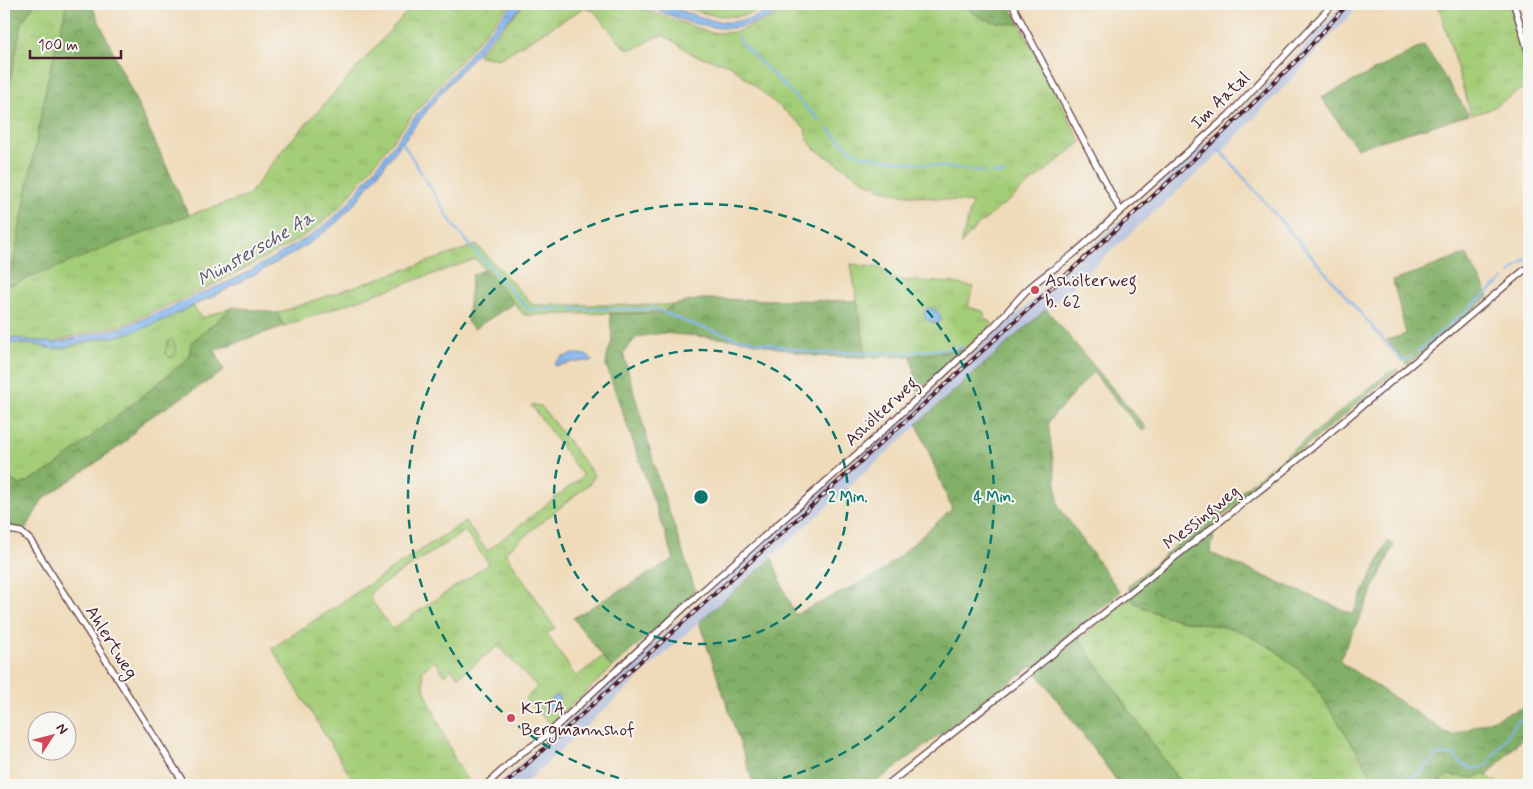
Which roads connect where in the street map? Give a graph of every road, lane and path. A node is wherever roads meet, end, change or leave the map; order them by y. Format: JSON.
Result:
{"nodes":[{"id":1,"x":1012,"y":4,"type":"edge"},
{"id":2,"x":1333,"y":4,"type":"edge"},
{"id":3,"x":1514,"y":4,"type":"edge"},
{"id":4,"x":1529,"y":54,"type":"edge"},
{"id":5,"x":1120,"y":210,"type":"junction"},
{"id":6,"x":1529,"y":266,"type":"edge"},
{"id":7,"x":4,"y":529,"type":"edge"},
{"id":8,"x":185,"y":785,"type":"edge"},
{"id":9,"x":486,"y":785,"type":"edge"},
{"id":10,"x":887,"y":785,"type":"edge"}],
"edges":[{"from":1,"to":5,"type":"street"},
{"from":2,"to":5,"type":"street","name":"Im Aatal"},
{"from":3,"to":4,"type":"street"},
{"from":5,"to":9,"type":"street","name":"Ashölterweg"},
{"from":6,"to":10,"type":"street","name":"Messingweg"},
{"from":7,"to":8,"type":"street","name":"Ahlertweg"}]}
